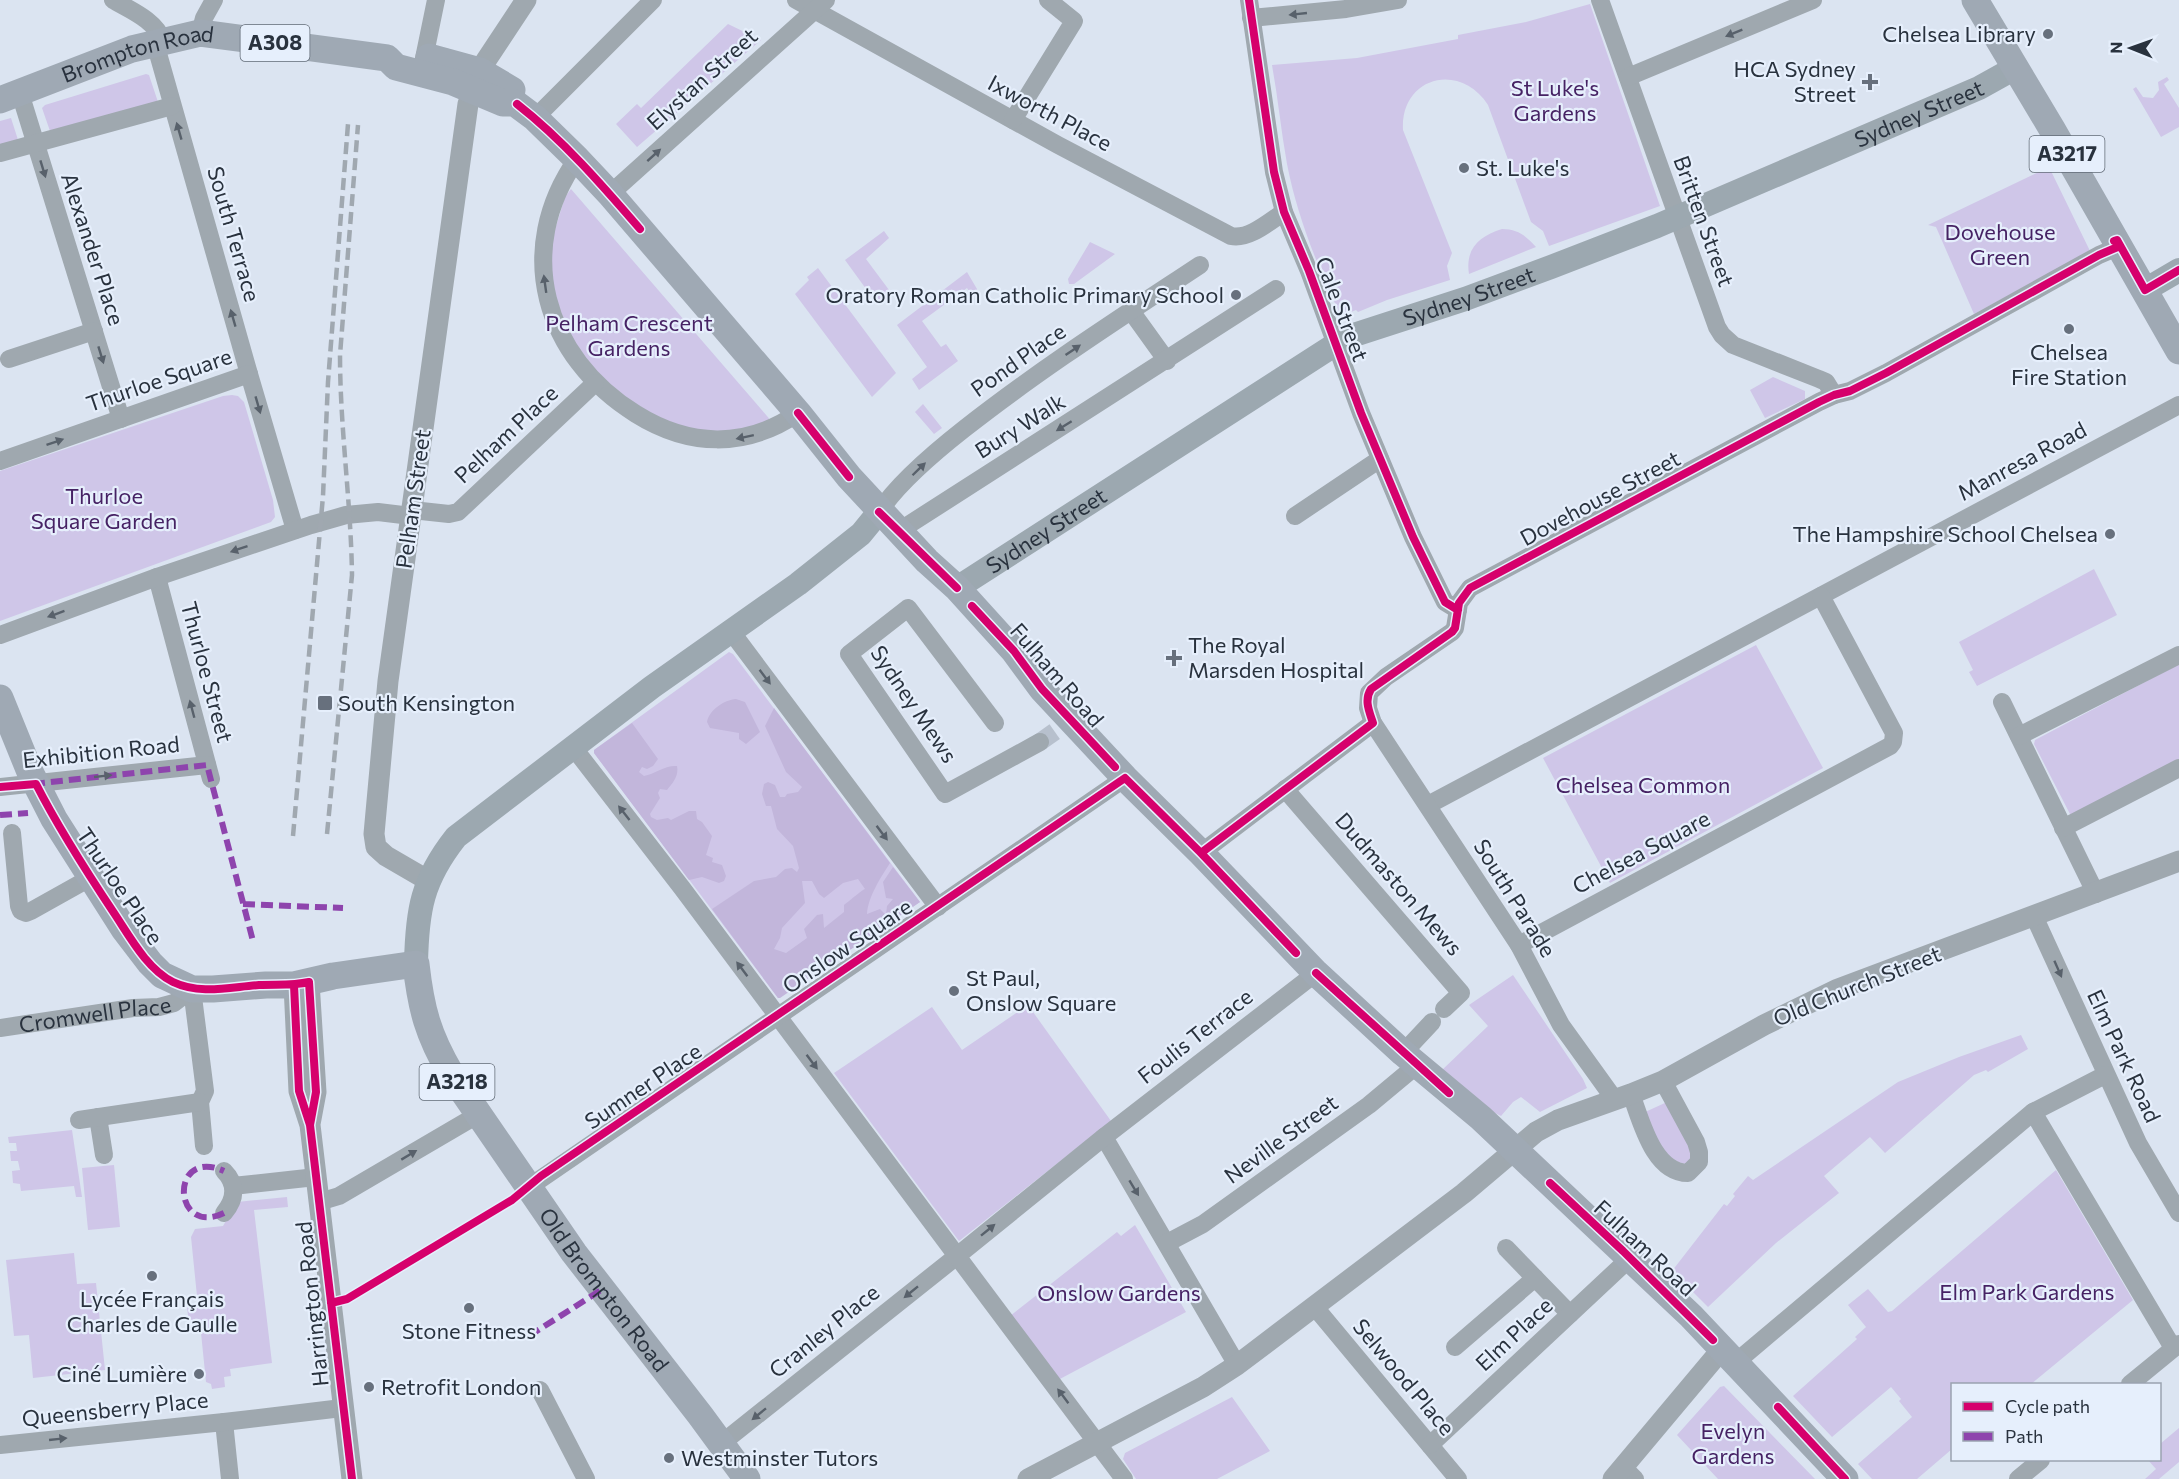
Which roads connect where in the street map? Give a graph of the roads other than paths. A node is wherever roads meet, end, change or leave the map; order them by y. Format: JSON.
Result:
{"nodes":[{"id":1,"x":113,"y":0,"type":"edge"},
{"id":2,"x":214,"y":0,"type":"edge"},
{"id":3,"x":436,"y":0,"type":"edge"},
{"id":4,"x":526,"y":0,"type":"edge"},
{"id":5,"x":653,"y":0,"type":"edge"},
{"id":6,"x":796,"y":0,"type":"edge"},
{"id":7,"x":1048,"y":0,"type":"edge"},
{"id":8,"x":1398,"y":0,"type":"edge"},
{"id":9,"x":1600,"y":0,"type":"edge"},
{"id":10,"x":1814,"y":0,"type":"edge"},
{"id":11,"x":1975,"y":0,"type":"edge"},
{"id":12,"x":820,"y":5,"type":"edge"},
{"id":13,"x":1250,"y":9,"type":"edge"},
{"id":14,"x":200,"y":33,"type":"junction"},
{"id":15,"x":159,"y":42,"type":"junction"},
{"id":16,"x":423,"y":64,"type":"junction"},
{"id":17,"x":2015,"y":68,"type":"junction"},
{"id":18,"x":1628,"y":77,"type":"junction"},
{"id":19,"x":476,"y":80,"type":"junction"},
{"id":20,"x":10,"y":96,"type":"edge"},
{"id":21,"x":172,"y":106,"type":"junction"},
{"id":22,"x":525,"y":110,"type":"junction"},
{"id":23,"x":1013,"y":120,"type":"junction"},
{"id":24,"x":35,"y":144,"type":"junction"},
{"id":25,"x":0,"y":153,"type":"edge"},
{"id":26,"x":577,"y":159,"type":"junction"},
{"id":27,"x":610,"y":194,"type":"junction"},
{"id":28,"x":1284,"y":212,"type":"junction"},
{"id":29,"x":1677,"y":218,"type":"junction"},
{"id":30,"x":2120,"y":246,"type":"junction"},
{"id":31,"x":1200,"y":265,"type":"dead end"},
{"id":32,"x":2179,"y":270,"type":"edge"},
{"id":33,"x":1276,"y":290,"type":"dead end"},
{"id":34,"x":2145,"y":290,"type":"junction"},
{"id":35,"x":1131,"y":311,"type":"junction"},
{"id":36,"x":94,"y":331,"type":"junction"},
{"id":37,"x":1336,"y":344,"type":"junction"},
{"id":38,"x":2179,"y":351,"type":"edge"},
{"id":39,"x":9,"y":359,"type":"dead end"},
{"id":40,"x":1167,"y":361,"type":"junction"},
{"id":41,"x":249,"y":374,"type":"junction"},
{"id":42,"x":595,"y":383,"type":"junction"},
{"id":43,"x":1834,"y":395,"type":"junction"},
{"id":44,"x":2179,"y":405,"type":"edge"},
{"id":45,"x":798,"y":413,"type":"junction"},
{"id":46,"x":121,"y":420,"type":"junction"},
{"id":47,"x":1380,"y":459,"type":"junction"},
{"id":48,"x":0,"y":460,"type":"edge"},
{"id":49,"x":879,"y":512,"type":"junction"},
{"id":50,"x":412,"y":513,"type":"junction"},
{"id":51,"x":1295,"y":516,"type":"dead end"},
{"id":52,"x":303,"y":527,"type":"junction"},
{"id":53,"x":899,"y":531,"type":"junction"},
{"id":54,"x":157,"y":578,"type":"junction"},
{"id":55,"x":957,"y":588,"type":"junction"},
{"id":56,"x":1821,"y":596,"type":"junction"},
{"id":57,"x":1458,"y":610,"type":"junction"},
{"id":58,"x":730,"y":630,"type":"junction"},
{"id":59,"x":0,"y":635,"type":"edge"},
{"id":60,"x":2179,"y":655,"type":"edge"},
{"id":61,"x":0,"y":698,"type":"edge"},
{"id":62,"x":2002,"y":702,"type":"dead end"},
{"id":63,"x":995,"y":723,"type":"dead end"},
{"id":64,"x":1373,"y":723,"type":"junction"},
{"id":65,"x":2019,"y":736,"type":"junction"},
{"id":66,"x":1040,"y":742,"type":"tunnel mouth"},
{"id":67,"x":573,"y":747,"type":"junction"},
{"id":68,"x":2179,"y":768,"type":"edge"},
{"id":69,"x":209,"y":772,"type":"joint"},
{"id":70,"x":1125,"y":778,"type":"junction"},
{"id":71,"x":36,"y":784,"type":"junction"},
{"id":72,"x":0,"y":787,"type":"edge"},
{"id":73,"x":1285,"y":789,"type":"junction"},
{"id":74,"x":1428,"y":805,"type":"junction"},
{"id":75,"x":2063,"y":828,"type":"junction"},
{"id":76,"x":12,"y":833,"type":"dead end"},
{"id":77,"x":1201,"y":853,"type":"junction"},
{"id":78,"x":2179,"y":861,"type":"edge"},
{"id":79,"x":90,"y":878,"type":"junction"},
{"id":80,"x":429,"y":881,"type":"junction"},
{"id":81,"x":2096,"y":894,"type":"junction"},
{"id":82,"x":938,"y":907,"type":"junction"},
{"id":83,"x":2034,"y":916,"type":"junction"},
{"id":84,"x":1519,"y":945,"type":"junction"},
{"id":85,"x":416,"y":964,"type":"junction"},
{"id":86,"x":1316,"y":972,"type":"junction"},
{"id":87,"x":301,"y":984,"type":"junction"},
{"id":88,"x":192,"y":989,"type":"junction"},
{"id":89,"x":777,"y":1015,"type":"junction"},
{"id":90,"x":0,"y":1028,"type":"edge"},
{"id":91,"x":1410,"y":1059,"type":"junction"},
{"id":92,"x":2105,"y":1075,"type":"junction"},
{"id":93,"x":1664,"y":1081,"type":"junction"},
{"id":94,"x":1623,"y":1097,"type":"junction"},
{"id":95,"x":200,"y":1102,"type":"junction"},
{"id":96,"x":2033,"y":1112,"type":"junction"},
{"id":97,"x":478,"y":1114,"type":"junction"},
{"id":98,"x":98,"y":1117,"type":"junction"},
{"id":99,"x":80,"y":1120,"type":"dead end"},
{"id":100,"x":1104,"y":1137,"type":"junction"},
{"id":101,"x":204,"y":1146,"type":"dead end"},
{"id":102,"x":1514,"y":1150,"type":"junction"},
{"id":103,"x":104,"y":1155,"type":"dead end"},
{"id":104,"x":316,"y":1178,"type":"junction"},
{"id":105,"x":529,"y":1187,"type":"junction"},
{"id":106,"x":319,"y":1202,"type":"junction"},
{"id":107,"x":224,"y":1213,"type":"dead end"},
{"id":108,"x":2179,"y":1213,"type":"edge"},
{"id":109,"x":1167,"y":1243,"type":"junction"},
{"id":110,"x":1506,"y":1248,"type":"dead end"},
{"id":111,"x":957,"y":1256,"type":"junction"},
{"id":112,"x":1630,"y":1258,"type":"junction"},
{"id":113,"x":1535,"y":1278,"type":"junction"},
{"id":114,"x":1314,"y":1306,"type":"junction"},
{"id":115,"x":1570,"y":1314,"type":"junction"},
{"id":116,"x":2176,"y":1346,"type":"edge"},
{"id":117,"x":1455,"y":1347,"type":"dead end"},
{"id":118,"x":1729,"y":1356,"type":"junction"},
{"id":119,"x":1237,"y":1365,"type":"junction"},
{"id":120,"x":2131,"y":1383,"type":"edge"},
{"id":121,"x":540,"y":1390,"type":"dead end"},
{"id":122,"x":342,"y":1408,"type":"junction"},
{"id":123,"x":224,"y":1422,"type":"junction"},
{"id":124,"x":1098,"y":1442,"type":"junction"},
{"id":125,"x":722,"y":1443,"type":"junction"},
{"id":126,"x":0,"y":1445,"type":"edge"},
{"id":127,"x":1430,"y":1445,"type":"junction"},
{"id":128,"x":2040,"y":1461,"type":"edge"},
{"id":129,"x":1624,"y":1475,"type":"edge"},
{"id":130,"x":230,"y":1479,"type":"edge"},
{"id":131,"x":352,"y":1479,"type":"edge"},
{"id":132,"x":586,"y":1479,"type":"edge"},
{"id":133,"x":747,"y":1479,"type":"edge"},
{"id":134,"x":1028,"y":1479,"type":"edge"},
{"id":135,"x":1125,"y":1479,"type":"edge"},
{"id":136,"x":1458,"y":1479,"type":"edge"},
{"id":137,"x":1845,"y":1479,"type":"edge"},
{"id":138,"x":2018,"y":1479,"type":"edge"}],
"edges":[{"from":1,"to":15,"type":"street"},
{"from":2,"to":14,"type":"street"},
{"from":3,"to":16,"type":"street"},
{"from":4,"to":19,"type":"street"},
{"from":5,"to":22,"type":"street"},
{"from":6,"to":12,"type":"street","name":"Ixworth Place"},
{"from":7,"to":23,"type":"street"},
{"from":8,"to":13,"type":"street","one_way":true},
{"from":9,"to":18,"type":"street","name":"Britten Street"},
{"from":10,"to":18,"type":"street","one_way":true},
{"from":11,"to":17,"type":"main road","number":"A3217"},
{"from":12,"to":23,"type":"street","name":"Ixworth Place"},
{"from":27,"to":12,"type":"street","name":"Elystan Street","one_way":true},
{"from":13,"to":28,"type":"street","name":"Cale Street"},
{"from":14,"to":15,"type":"main road","name":"Brompton Road","number":"A308"},
{"from":14,"to":16,"type":"main road","name":"Brompton Road","number":"A308"},
{"from":15,"to":20,"type":"main road","name":"Brompton Road","number":"A308"},
{"from":15,"to":21,"type":"street","name":"South Terrace"},
{"from":16,"to":19,"type":"main road","name":"Brompton Road","number":"A308"},
{"from":17,"to":29,"type":"main road","name":"Sydney Street"},
{"from":17,"to":30,"type":"main road","number":"A3217"},
{"from":18,"to":29,"type":"street","name":"Britten Street"},
{"from":19,"to":22,"type":"main road","number":"A308"},
{"from":19,"to":50,"type":"street","name":"Pelham Street"},
{"from":20,"to":24,"type":"street","name":"Alexander Place"},
{"from":21,"to":24,"type":"street"},
{"from":41,"to":21,"type":"street","name":"South Terrace","one_way":true},
{"from":22,"to":26,"type":"main road","name":"Fulham Road"},
{"from":23,"to":28,"type":"street","name":"Ixworth Place"},
{"from":24,"to":25,"type":"street"},
{"from":24,"to":36,"type":"street","name":"Alexander Place","one_way":true},
{"from":26,"to":27,"type":"main road","name":"Fulham Road"},
{"from":42,"to":26,"type":"street","one_way":true},
{"from":27,"to":45,"type":"main road","name":"Fulham Road"},
{"from":28,"to":37,"type":"street","name":"Cale Street"},
{"from":29,"to":37,"type":"main road","name":"Sydney Street"},
{"from":29,"to":43,"type":"street","name":"Britten Street"},
{"from":30,"to":34,"type":"main road","number":"A3217"},
{"from":30,"to":43,"type":"street","name":"Dovehouse Street"},
{"from":31,"to":35,"type":"street","name":"Pond Place"},
{"from":32,"to":34,"type":"main road"},
{"from":33,"to":40,"type":"street","name":"Bury Walk"},
{"from":34,"to":38,"type":"main road","number":"A3217"},
{"from":35,"to":40,"type":"street"},
{"from":49,"to":35,"type":"street","name":"Pond Place","one_way":true},
{"from":36,"to":39,"type":"street"},
{"from":36,"to":46,"type":"street","name":"Alexander Place","one_way":true},
{"from":37,"to":47,"type":"street","name":"Cale Street"},
{"from":37,"to":55,"type":"main road","name":"Sydney Street"},
{"from":40,"to":53,"type":"street","name":"Bury Walk","one_way":true},
{"from":41,"to":46,"type":"street","name":"Thurloe Square"},
{"from":41,"to":52,"type":"street","name":"Thurloe Square","one_way":true},
{"from":45,"to":42,"type":"street","one_way":true},
{"from":42,"to":50,"type":"street","name":"Pelham Place"},
{"from":43,"to":57,"type":"street","name":"Dovehouse Street"},
{"from":44,"to":56,"type":"street","name":"Manresa Road"},
{"from":45,"to":49,"type":"main road","name":"Fulham Road"},
{"from":48,"to":46,"type":"street","name":"Thurloe Square","one_way":true},
{"from":47,"to":51,"type":"street"},
{"from":47,"to":57,"type":"street","name":"Cale Street"},
{"from":49,"to":53,"type":"main road","name":"Fulham Road"},
{"from":49,"to":58,"type":"main road"},
{"from":50,"to":52,"type":"street"},
{"from":50,"to":80,"type":"street","name":"Pelham Street"},
{"from":52,"to":54,"type":"street","one_way":true},
{"from":53,"to":55,"type":"main road","name":"Fulham Road"},
{"from":54,"to":59,"type":"street","one_way":true},
{"from":69,"to":54,"type":"street","name":"Thurloe Street","one_way":true},
{"from":55,"to":70,"type":"main road","name":"Fulham Road"},
{"from":56,"to":74,"type":"street"},
{"from":56,"to":84,"type":"street","name":"Chelsea Square"},
{"from":57,"to":64,"type":"street","name":"Dovehouse Street"},
{"from":58,"to":67,"type":"main road"},
{"from":58,"to":82,"type":"street","name":"Onslow Square","one_way":true},
{"from":60,"to":65,"type":"street"},
{"from":61,"to":71,"type":"main road","name":"Thurloe Place"},
{"from":62,"to":65,"type":"street"},
{"from":63,"to":66,"type":"street","name":"Sydney Mews"},
{"from":64,"to":73,"type":"street"},
{"from":64,"to":74,"type":"street","name":"South Parade"},
{"from":65,"to":75,"type":"street"},
{"from":67,"to":80,"type":"main road","name":"Old Brompton Road"},
{"from":89,"to":67,"type":"street","name":"Onslow Square","one_way":true},
{"from":68,"to":75,"type":"street"},
{"from":71,"to":69,"type":"street","name":"Exhibition Road","one_way":true},
{"from":70,"to":77,"type":"main road","name":"Fulham Road"},
{"from":70,"to":82,"type":"street"},
{"from":71,"to":72,"type":"street","name":"Exhibition Road"},
{"from":71,"to":79,"type":"main road","name":"Thurloe Place"},
{"from":73,"to":77,"type":"street"},
{"from":73,"to":91,"type":"street","name":"Dudmaston Mews"},
{"from":74,"to":84,"type":"street","name":"South Parade"},
{"from":75,"to":81,"type":"street"},
{"from":76,"to":79,"type":"street"},
{"from":77,"to":86,"type":"main road","name":"Fulham Road"},
{"from":78,"to":81,"type":"street","name":"Old Church Street"},
{"from":79,"to":88,"type":"main road","name":"Thurloe Place"},
{"from":80,"to":85,"type":"main road","name":"Old Brompton Road"},
{"from":81,"to":83,"type":"street","name":"Old Church Street"},
{"from":82,"to":89,"type":"street","name":"Onslow Square"},
{"from":83,"to":92,"type":"street","name":"Elm Park Road","one_way":true},
{"from":83,"to":93,"type":"street","name":"Old Church Street"},
{"from":84,"to":94,"type":"street","name":"South Parade"},
{"from":85,"to":87,"type":"main road"},
{"from":85,"to":97,"type":"main road","name":"Old Brompton Road","number":"A3218"},
{"from":86,"to":91,"type":"main road","name":"Fulham Road"},
{"from":86,"to":100,"type":"street","name":"Foulis Terrace"},
{"from":87,"to":88,"type":"main road","name":"Cromwell Place"},
{"from":87,"to":104,"type":"street","name":"Harrington Road"},
{"from":88,"to":90,"type":"street","name":"Cromwell Place"},
{"from":88,"to":95,"type":"street"},
{"from":89,"to":105,"type":"street","name":"Sumner Place"},
{"from":89,"to":111,"type":"street","name":"Onslow Square","one_way":true},
{"from":91,"to":102,"type":"main road","name":"Fulham Road"},
{"from":91,"to":109,"type":"street","name":"Neville Street"},
{"from":92,"to":96,"type":"street"},
{"from":92,"to":108,"type":"street","name":"Elm Park Road"},
{"from":93,"to":94,"type":"street","name":"Old Church Street"},
{"from":93,"to":94,"type":"street","name":"South Parade"},
{"from":94,"to":102,"type":"street","name":"Old Church Street"},
{"from":95,"to":98,"type":"street"},
{"from":95,"to":101,"type":"street"},
{"from":96,"to":116,"type":"street"},
{"from":96,"to":118,"type":"street"},
{"from":97,"to":105,"type":"main road","name":"Old Brompton Road","number":"A3218"},
{"from":106,"to":97,"type":"street","one_way":true},
{"from":98,"to":99,"type":"street"},
{"from":98,"to":103,"type":"street"},
{"from":100,"to":109,"type":"street","one_way":true},
{"from":111,"to":100,"type":"street","one_way":true},
{"from":102,"to":112,"type":"main road","name":"Fulham Road"},
{"from":102,"to":114,"type":"street","name":"Old Church Street"},
{"from":104,"to":106,"type":"street","name":"Harrington Road"},
{"from":104,"to":107,"type":"street"},
{"from":105,"to":125,"type":"main road","name":"Old Brompton Road","number":"A3218"},
{"from":106,"to":122,"type":"street","name":"Harrington Road"},
{"from":109,"to":119,"type":"street"},
{"from":110,"to":113,"type":"street"},
{"from":124,"to":111,"type":"street","one_way":true},
{"from":111,"to":125,"type":"street","name":"Cranley Place","one_way":true},
{"from":112,"to":115,"type":"street","name":"Elm Place"},
{"from":112,"to":118,"type":"main road","name":"Fulham Road"},
{"from":113,"to":115,"type":"street"},
{"from":113,"to":117,"type":"street"},
{"from":114,"to":119,"type":"street","name":"Old Church Street"},
{"from":114,"to":127,"type":"street","name":"Selwood Place"},
{"from":115,"to":127,"type":"street","name":"Elm Place"},
{"from":116,"to":120,"type":"street"},
{"from":118,"to":129,"type":"street"},
{"from":118,"to":137,"type":"main road","name":"Fulham Road"},
{"from":119,"to":124,"type":"street"},
{"from":121,"to":132,"type":"street"},
{"from":122,"to":123,"type":"street","name":"Queensberry Place"},
{"from":122,"to":131,"type":"street","name":"Harrington Road"},
{"from":126,"to":123,"type":"street","name":"Queensberry Place","one_way":true},
{"from":123,"to":130,"type":"street"},
{"from":124,"to":134,"type":"street"},
{"from":124,"to":135,"type":"street"},
{"from":125,"to":133,"type":"main road","name":"Old Brompton Road","number":"A3218"},
{"from":127,"to":136,"type":"street","name":"Selwood Place"},
{"from":128,"to":138,"type":"street"}]}
